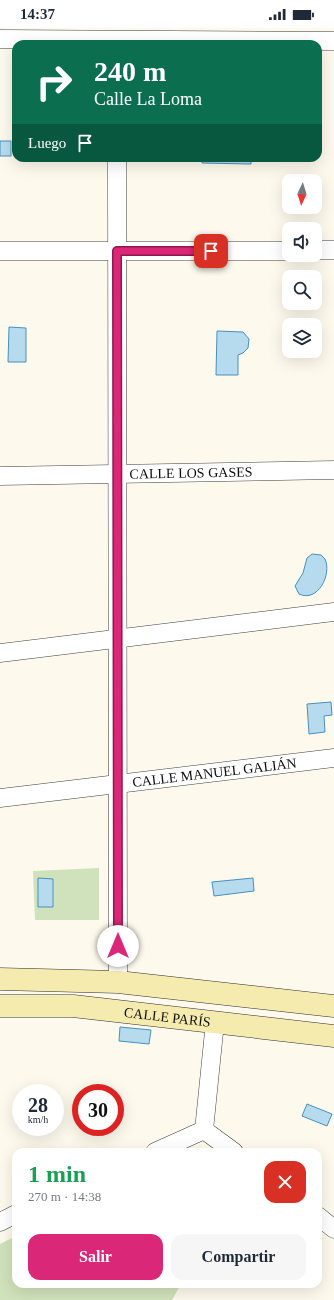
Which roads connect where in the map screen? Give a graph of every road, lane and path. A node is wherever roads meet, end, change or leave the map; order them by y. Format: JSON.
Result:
{"nodes":[{"id":1,"x":117,"y":37,"type":"edge"},
{"id":2,"x":0,"y":39,"type":"edge"},
{"id":3,"x":280,"y":40,"type":"edge"},
{"id":4,"x":322,"y":41,"type":"edge"},
{"id":5,"x":334,"y":41,"type":"edge"},
{"id":6,"x":117,"y":162,"type":"edge"},
{"id":7,"x":0,"y":250,"type":"edge"},
{"id":8,"x":282,"y":250,"type":"edge"},
{"id":9,"x":322,"y":250,"type":"edge"},
{"id":10,"x":334,"y":250,"type":"edge"},
{"id":11,"x":117,"y":251,"type":"junction"},
{"id":12,"x":334,"y":470,"type":"edge"},
{"id":13,"x":117,"y":474,"type":"junction"},
{"id":14,"x":0,"y":476,"type":"edge"},
{"id":15,"x":334,"y":612,"type":"edge"},
{"id":16,"x":117,"y":639,"type":"junction"},
{"id":17,"x":0,"y":653,"type":"edge"},
{"id":18,"x":334,"y":758,"type":"edge"},
{"id":19,"x":118,"y":782,"type":"junction"},
{"id":20,"x":0,"y":798,"type":"edge"},
{"id":21,"x":0,"y":979,"type":"edge"},
{"id":22,"x":118,"y":982,"type":"junction"},
{"id":23,"x":0,"y":1006,"type":"edge"},
{"id":24,"x":334,"y":1006,"type":"edge"},
{"id":25,"x":215,"y":1022,"type":"junction"},
{"id":26,"x":334,"y":1036,"type":"edge"},
{"id":27,"x":204,"y":1130,"type":"junction"},
{"id":28,"x":164,"y":1148,"type":"edge"},
{"id":29,"x":229,"y":1148,"type":"edge"},
{"id":30,"x":12,"y":1216,"type":"edge"},
{"id":31,"x":322,"y":1219,"type":"edge"},
{"id":32,"x":0,"y":1222,"type":"edge"},
{"id":33,"x":334,"y":1229,"type":"edge"}],
"edges":[{"from":1,"to":2,"type":"street"},
{"from":1,"to":3,"type":"street"},
{"from":4,"to":5,"type":"street"},
{"from":6,"to":11,"type":"street"},
{"from":7,"to":11,"type":"street"},
{"from":8,"to":11,"type":"street"},
{"from":9,"to":10,"type":"street"},
{"from":11,"to":13,"type":"street"},
{"from":12,"to":13,"type":"street","name":"CALLE LOS GASES"},
{"from":13,"to":14,"type":"street","name":"CALLE LOS GASES"},
{"from":13,"to":16,"type":"street"},
{"from":15,"to":16,"type":"street"},
{"from":16,"to":17,"type":"street"},
{"from":16,"to":19,"type":"street"},
{"from":18,"to":19,"type":"street","name":"CALLE MANUEL GALIÁN"},
{"from":19,"to":20,"type":"street","name":"CALLE MANUEL GALIÁN"},
{"from":19,"to":22,"type":"street"},
{"from":21,"to":22,"type":"main road","name":"CALLE PARÍS"},
{"from":22,"to":24,"type":"main road","name":"CALLE PARÍS"},
{"from":23,"to":25,"type":"main road","name":"CALLE PARÍS"},
{"from":25,"to":26,"type":"main road","name":"CALLE PARÍS"},
{"from":25,"to":27,"type":"street"},
{"from":27,"to":28,"type":"street"},
{"from":27,"to":29,"type":"street"},
{"from":30,"to":32,"type":"street"},
{"from":31,"to":33,"type":"street"}]}
